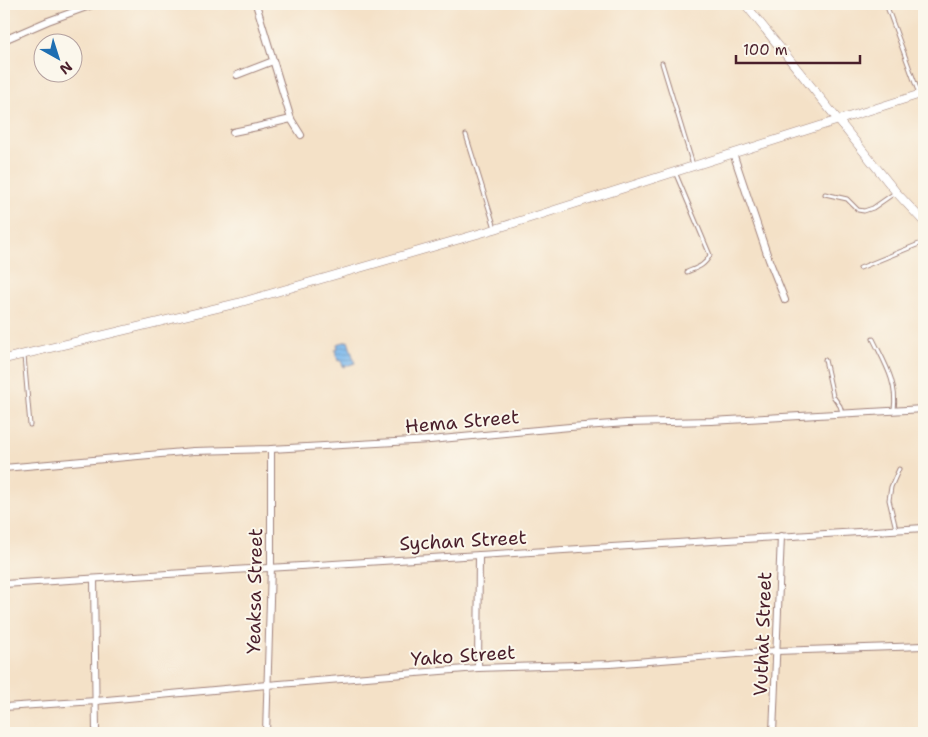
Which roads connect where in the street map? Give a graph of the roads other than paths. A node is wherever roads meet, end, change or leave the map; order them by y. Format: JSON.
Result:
{"nodes":[{"id":1,"x":95,"y":4,"type":"edge"},
{"id":2,"x":256,"y":4,"type":"edge"},
{"id":3,"x":745,"y":4,"type":"edge"},
{"id":4,"x":886,"y":4,"type":"edge"},
{"id":5,"x":4,"y":40,"type":"edge"},
{"id":6,"x":273,"y":61,"type":"junction"},
{"id":7,"x":662,"y":62,"type":"dead end"},
{"id":8,"x":237,"y":75,"type":"dead end"},
{"id":9,"x":922,"y":94,"type":"edge"},
{"id":10,"x":291,"y":119,"type":"junction"},
{"id":11,"x":839,"y":120,"type":"junction"},
{"id":12,"x":233,"y":132,"type":"dead end"},
{"id":13,"x":301,"y":135,"type":"dead end"},
{"id":14,"x":466,"y":135,"type":"dead end"},
{"id":15,"x":733,"y":154,"type":"junction"},
{"id":16,"x":693,"y":166,"type":"junction"},
{"id":17,"x":675,"y":172,"type":"junction"},
{"id":18,"x":896,"y":192,"type":"junction"},
{"id":19,"x":825,"y":194,"type":"dead end"},
{"id":20,"x":924,"y":222,"type":"edge"},
{"id":21,"x":495,"y":229,"type":"junction"},
{"id":22,"x":924,"y":242,"type":"edge"},
{"id":23,"x":860,"y":268,"type":"dead end"},
{"id":24,"x":687,"y":272,"type":"dead end"},
{"id":25,"x":785,"y":300,"type":"dead end"},
{"id":26,"x":873,"y":339,"type":"dead end"},
{"id":27,"x":24,"y":354,"type":"junction"},
{"id":28,"x":4,"y":359,"type":"edge"},
{"id":29,"x":825,"y":360,"type":"dead end"},
{"id":30,"x":924,"y":409,"type":"edge"},
{"id":31,"x":894,"y":410,"type":"junction"},
{"id":32,"x":842,"y":413,"type":"junction"},
{"id":33,"x":30,"y":425,"type":"dead end"},
{"id":34,"x":271,"y":449,"type":"junction"},
{"id":35,"x":4,"y":468,"type":"edge"},
{"id":36,"x":899,"y":469,"type":"dead end"},
{"id":37,"x":924,"y":528,"type":"edge"},
{"id":38,"x":896,"y":530,"type":"junction"},
{"id":39,"x":781,"y":536,"type":"junction"},
{"id":40,"x":479,"y":554,"type":"junction"},
{"id":41,"x":271,"y":567,"type":"junction"},
{"id":42,"x":94,"y":579,"type":"junction"},
{"id":43,"x":4,"y":584,"type":"edge"},
{"id":44,"x":924,"y":646,"type":"edge"},
{"id":45,"x":776,"y":651,"type":"junction"},
{"id":46,"x":478,"y":668,"type":"junction"},
{"id":47,"x":267,"y":684,"type":"junction"},
{"id":48,"x":96,"y":700,"type":"junction"},
{"id":49,"x":4,"y":707,"type":"edge"},
{"id":50,"x":96,"y":733,"type":"edge"},
{"id":51,"x":266,"y":733,"type":"edge"},
{"id":52,"x":773,"y":733,"type":"edge"}],
"edges":[{"from":1,"to":5,"type":"street"},
{"from":2,"to":6,"type":"street"},
{"from":3,"to":11,"type":"street"},
{"from":4,"to":9,"type":"lane"},
{"from":6,"to":8,"type":"street"},
{"from":6,"to":10,"type":"street"},
{"from":7,"to":16,"type":"lane"},
{"from":9,"to":11,"type":"street"},
{"from":10,"to":12,"type":"street"},
{"from":10,"to":13,"type":"street"},
{"from":11,"to":15,"type":"street"},
{"from":11,"to":18,"type":"street"},
{"from":14,"to":21,"type":"lane"},
{"from":15,"to":16,"type":"street"},
{"from":15,"to":25,"type":"street"},
{"from":16,"to":17,"type":"street"},
{"from":17,"to":21,"type":"street"},
{"from":17,"to":24,"type":"lane"},
{"from":18,"to":19,"type":"lane"},
{"from":18,"to":20,"type":"street"},
{"from":21,"to":27,"type":"street"},
{"from":22,"to":23,"type":"lane"},
{"from":26,"to":31,"type":"lane"},
{"from":27,"to":28,"type":"street"},
{"from":27,"to":33,"type":"lane"},
{"from":29,"to":32,"type":"lane"},
{"from":30,"to":31,"type":"street","name":"Hema Street"},
{"from":31,"to":32,"type":"street","name":"Hema Street"},
{"from":32,"to":34,"type":"street","name":"Hema Street"},
{"from":34,"to":35,"type":"street","name":"Hema Street"},
{"from":34,"to":41,"type":"street","name":"Yeaksa Street"},
{"from":36,"to":38,"type":"lane"},
{"from":37,"to":38,"type":"street","name":"Sychan Street"},
{"from":38,"to":39,"type":"street","name":"Sychan Street"},
{"from":39,"to":40,"type":"street","name":"Sychan Street"},
{"from":39,"to":45,"type":"street","name":"Vuthat Street"},
{"from":40,"to":41,"type":"street","name":"Sychan Street"},
{"from":40,"to":46,"type":"street"},
{"from":41,"to":42,"type":"street","name":"Sychan Street"},
{"from":41,"to":47,"type":"street","name":"Yeaksa Street"},
{"from":42,"to":43,"type":"street","name":"Sychan Street"},
{"from":42,"to":48,"type":"street"},
{"from":44,"to":45,"type":"street","name":"Yako Street"},
{"from":45,"to":46,"type":"street","name":"Yako Street"},
{"from":45,"to":52,"type":"street","name":"Vuthat Street"},
{"from":46,"to":47,"type":"street","name":"Yako Street"},
{"from":47,"to":48,"type":"street","name":"Yako Street"},
{"from":47,"to":51,"type":"street","name":"Yeaksa Street"},
{"from":48,"to":49,"type":"street","name":"Yako Street"},
{"from":48,"to":50,"type":"street"}]}
